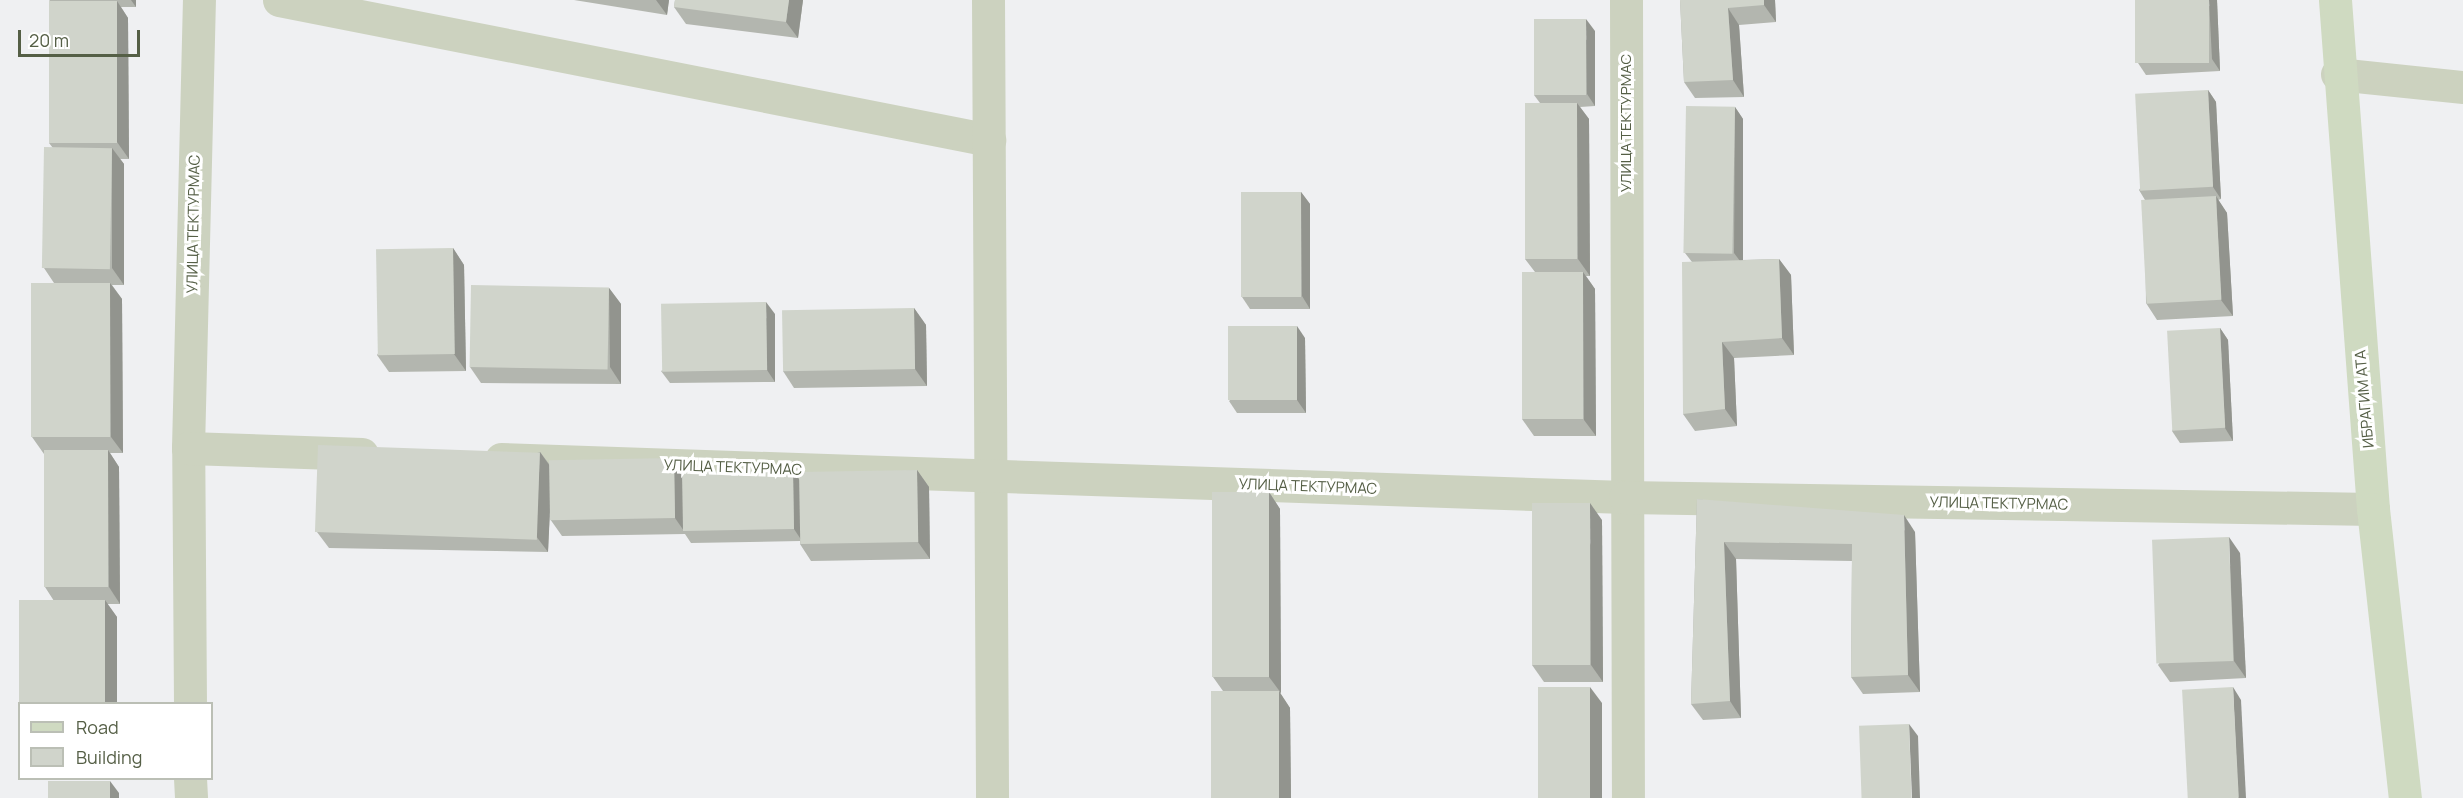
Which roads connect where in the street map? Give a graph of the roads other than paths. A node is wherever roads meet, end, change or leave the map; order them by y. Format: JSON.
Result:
{"nodes":[{"id":1,"x":199,"y":0,"type":"edge"},
{"id":2,"x":279,"y":0,"type":"edge"},
{"id":3,"x":988,"y":0,"type":"edge"},
{"id":4,"x":1626,"y":0,"type":"edge"},
{"id":5,"x":2335,"y":0,"type":"edge"},
{"id":6,"x":2337,"y":74,"type":"junction"},
{"id":7,"x":2463,"y":87,"type":"edge"},
{"id":8,"x":989,"y":140,"type":"junction"},
{"id":9,"x":188,"y":448,"type":"junction"},
{"id":10,"x":392,"y":455,"type":"edge"},
{"id":11,"x":464,"y":457,"type":"edge"},
{"id":12,"x":990,"y":476,"type":"junction"},
{"id":13,"x":1625,"y":497,"type":"junction"},
{"id":14,"x":2373,"y":509,"type":"junction"},
{"id":15,"x":190,"y":702,"type":"edge"},
{"id":16,"x":190,"y":780,"type":"edge"},
{"id":17,"x":190,"y":798,"type":"edge"},
{"id":18,"x":992,"y":798,"type":"edge"},
{"id":19,"x":1628,"y":798,"type":"edge"},
{"id":20,"x":2405,"y":798,"type":"edge"}],
"edges":[{"from":1,"to":9,"type":"street","name":"УЛИЦА ТЕКТУРМАС"},
{"from":2,"to":8,"type":"street"},
{"from":3,"to":8,"type":"street"},
{"from":4,"to":13,"type":"street","name":"УЛИЦА ТЕКТУРМАС"},
{"from":5,"to":6,"type":"street","name":"ИБРАГИМ АТА"},
{"from":6,"to":7,"type":"street"},
{"from":6,"to":14,"type":"street","name":"ИБРАГИМ АТА"},
{"from":8,"to":12,"type":"street"},
{"from":9,"to":10,"type":"street"},
{"from":9,"to":15,"type":"street","name":"УЛИЦА ТЕКТУРМАС"},
{"from":11,"to":12,"type":"street","name":"УЛИЦА ТЕКТУРМАС"},
{"from":12,"to":13,"type":"street","name":"УЛИЦА ТЕКТУРМАС"},
{"from":12,"to":18,"type":"street"},
{"from":13,"to":14,"type":"street","name":"УЛИЦА ТЕКТУРМАС"},
{"from":13,"to":19,"type":"street","name":"УЛИЦА ТЕКТУРМАС"},
{"from":14,"to":20,"type":"street","name":"ИБРАГИМ АТА"},
{"from":16,"to":17,"type":"street"}]}
